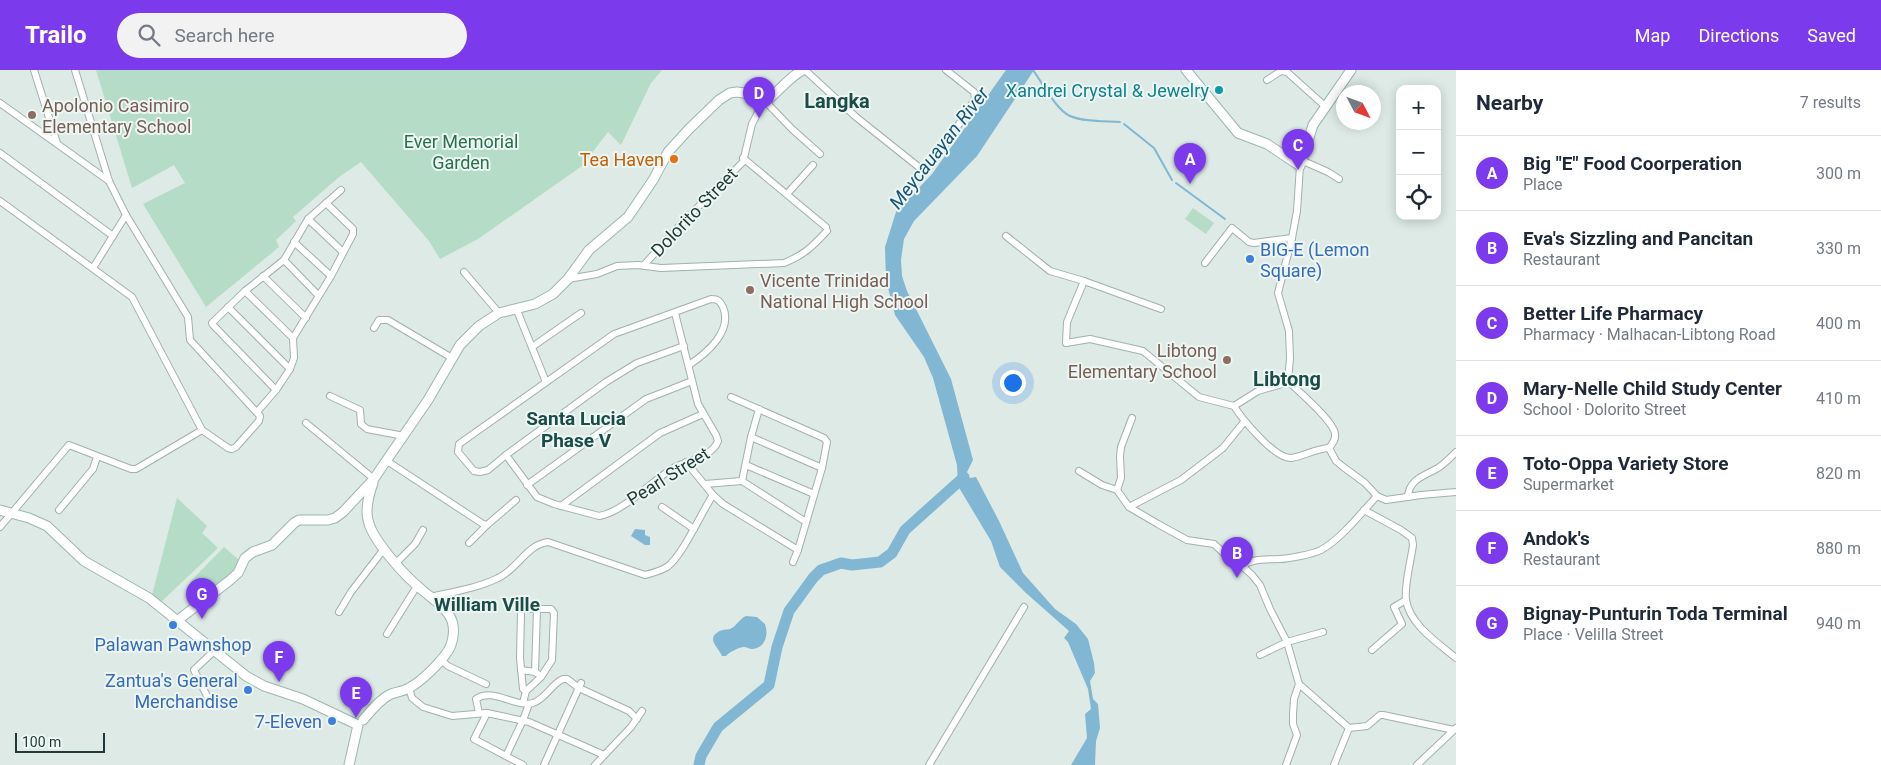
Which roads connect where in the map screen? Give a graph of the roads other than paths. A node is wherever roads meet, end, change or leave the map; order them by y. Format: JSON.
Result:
{"nodes":[{"id":1,"x":34,"y":70,"type":"edge"},
{"id":2,"x":75,"y":70,"type":"edge"},
{"id":3,"x":804,"y":70,"type":"edge"},
{"id":4,"x":946,"y":70,"type":"edge"},
{"id":5,"x":1186,"y":70,"type":"edge"},
{"id":6,"x":1351,"y":70,"type":"edge"},
{"id":7,"x":1267,"y":80,"type":"dead end"},
{"id":8,"x":764,"y":102,"type":"junction"},
{"id":9,"x":0,"y":103,"type":"edge"},
{"id":10,"x":1326,"y":108,"type":"junction"},
{"id":11,"x":57,"y":143,"type":"junction"},
{"id":12,"x":0,"y":153,"type":"edge"},
{"id":13,"x":820,"y":154,"type":"dead end"},
{"id":14,"x":744,"y":158,"type":"junction"},
{"id":15,"x":1300,"y":163,"type":"junction"},
{"id":16,"x":813,"y":166,"type":"dead end"},
{"id":17,"x":1339,"y":179,"type":"dead end"},
{"id":18,"x":109,"y":181,"type":"junction"},
{"id":19,"x":341,"y":190,"type":"dead end"},
{"id":20,"x":787,"y":194,"type":"junction"},
{"id":21,"x":0,"y":201,"type":"edge"},
{"id":22,"x":326,"y":202,"type":"junction"},
{"id":23,"x":126,"y":215,"type":"junction"},
{"id":24,"x":308,"y":219,"type":"junction"},
{"id":25,"x":113,"y":236,"type":"junction"},
{"id":26,"x":1006,"y":236,"type":"dead end"},
{"id":27,"x":1292,"y":238,"type":"junction"},
{"id":28,"x":294,"y":242,"type":"junction"},
{"id":29,"x":343,"y":252,"type":"junction"},
{"id":30,"x":284,"y":260,"type":"junction"},
{"id":31,"x":1205,"y":263,"type":"dead end"},
{"id":32,"x":644,"y":266,"type":"junction"},
{"id":33,"x":93,"y":268,"type":"junction"},
{"id":34,"x":464,"y":272,"type":"dead end"},
{"id":35,"x":263,"y":276,"type":"junction"},
{"id":36,"x":331,"y":276,"type":"junction"},
{"id":37,"x":568,"y":279,"type":"junction"},
{"id":38,"x":1084,"y":281,"type":"junction"},
{"id":39,"x":245,"y":291,"type":"junction"},
{"id":40,"x":318,"y":296,"type":"junction"},
{"id":41,"x":228,"y":307,"type":"junction"},
{"id":42,"x":516,"y":308,"type":"junction"},
{"id":43,"x":1161,"y":309,"type":"dead end"},
{"id":44,"x":675,"y":312,"type":"junction"},
{"id":45,"x":499,"y":313,"type":"junction"},
{"id":46,"x":581,"y":313,"type":"dead end"},
{"id":47,"x":306,"y":318,"type":"junction"},
{"id":48,"x":374,"y":328,"type":"dead end"},
{"id":49,"x":293,"y":338,"type":"junction"},
{"id":50,"x":684,"y":346,"type":"junction"},
{"id":51,"x":532,"y":347,"type":"junction"},
{"id":52,"x":452,"y":358,"type":"junction"},
{"id":53,"x":689,"y":365,"type":"junction"},
{"id":54,"x":290,"y":369,"type":"junction"},
{"id":55,"x":692,"y":381,"type":"junction"},
{"id":56,"x":1288,"y":381,"type":"junction"},
{"id":57,"x":546,"y":382,"type":"junction"},
{"id":58,"x":276,"y":390,"type":"junction"},
{"id":59,"x":330,"y":396,"type":"dead end"},
{"id":60,"x":731,"y":397,"type":"dead end"},
{"id":61,"x":1234,"y":406,"type":"junction"},
{"id":62,"x":758,"y":409,"type":"junction"},
{"id":63,"x":257,"y":412,"type":"junction"},
{"id":64,"x":703,"y":414,"type":"junction"},
{"id":65,"x":1132,"y":418,"type":"dead end"},
{"id":66,"x":1244,"y":422,"type":"junction"},
{"id":67,"x":306,"y":423,"type":"dead end"},
{"id":68,"x":202,"y":430,"type":"junction"},
{"id":69,"x":404,"y":436,"type":"junction"},
{"id":70,"x":751,"y":437,"type":"junction"},
{"id":71,"x":1329,"y":448,"type":"junction"},
{"id":72,"x":1456,"y":452,"type":"edge"},
{"id":73,"x":506,"y":455,"type":"junction"},
{"id":74,"x":98,"y":457,"type":"junction"},
{"id":75,"x":387,"y":461,"type":"junction"},
{"id":76,"x":686,"y":462,"type":"junction"},
{"id":77,"x":746,"y":465,"type":"junction"},
{"id":78,"x":822,"y":468,"type":"junction"},
{"id":79,"x":1078,"y":471,"type":"dead end"},
{"id":80,"x":374,"y":480,"type":"junction"},
{"id":81,"x":742,"y":481,"type":"junction"},
{"id":82,"x":705,"y":484,"type":"junction"},
{"id":83,"x":527,"y":485,"type":"junction"},
{"id":84,"x":1117,"y":490,"type":"junction"},
{"id":85,"x":1456,"y":492,"type":"edge"},
{"id":86,"x":814,"y":494,"type":"junction"},
{"id":87,"x":713,"y":495,"type":"junction"},
{"id":88,"x":1377,"y":496,"type":"junction"},
{"id":89,"x":1408,"y":497,"type":"junction"},
{"id":90,"x":516,"y":500,"type":"dead end"},
{"id":91,"x":561,"y":506,"type":"junction"},
{"id":92,"x":662,"y":507,"type":"dead end"},
{"id":93,"x":1129,"y":507,"type":"junction"},
{"id":94,"x":0,"y":510,"type":"edge"},
{"id":95,"x":59,"y":510,"type":"dead end"},
{"id":96,"x":1364,"y":510,"type":"junction"},
{"id":97,"x":13,"y":513,"type":"junction"},
{"id":98,"x":806,"y":522,"type":"junction"},
{"id":99,"x":487,"y":524,"type":"junction"},
{"id":100,"x":0,"y":527,"type":"edge"},
{"id":101,"x":694,"y":529,"type":"junction"},
{"id":102,"x":424,"y":530,"type":"dead end"},
{"id":103,"x":469,"y":543,"type":"dead end"},
{"id":104,"x":384,"y":549,"type":"junction"},
{"id":105,"x":798,"y":550,"type":"junction"},
{"id":106,"x":793,"y":562,"type":"dead end"},
{"id":107,"x":396,"y":563,"type":"junction"},
{"id":108,"x":1242,"y":566,"type":"junction"},
{"id":109,"x":417,"y":586,"type":"junction"},
{"id":110,"x":430,"y":597,"type":"junction"},
{"id":111,"x":1406,"y":600,"type":"junction"},
{"id":112,"x":1024,"y":607,"type":"dead end"},
{"id":113,"x":537,"y":609,"type":"junction"},
{"id":114,"x":339,"y":612,"type":"dead end"},
{"id":115,"x":178,"y":620,"type":"junction"},
{"id":116,"x":1323,"y":632,"type":"dead end"},
{"id":117,"x":387,"y":634,"type":"dead end"},
{"id":118,"x":1287,"y":642,"type":"junction"},
{"id":119,"x":1372,"y":650,"type":"dead end"},
{"id":120,"x":214,"y":651,"type":"junction"},
{"id":121,"x":1260,"y":656,"type":"dead end"},
{"id":122,"x":1456,"y":658,"type":"edge"},
{"id":123,"x":441,"y":660,"type":"junction"},
{"id":124,"x":520,"y":670,"type":"junction"},
{"id":125,"x":535,"y":672,"type":"junction"},
{"id":126,"x":541,"y":677,"type":"junction"},
{"id":127,"x":486,"y":684,"type":"dead end"},
{"id":128,"x":1299,"y":684,"type":"junction"},
{"id":129,"x":580,"y":686,"type":"junction"},
{"id":130,"x":409,"y":688,"type":"junction"},
{"id":131,"x":526,"y":691,"type":"junction"},
{"id":132,"x":526,"y":703,"type":"junction"},
{"id":133,"x":211,"y":704,"type":"dead end"},
{"id":134,"x":642,"y":711,"type":"dead end"},
{"id":135,"x":483,"y":713,"type":"junction"},
{"id":136,"x":637,"y":719,"type":"junction"},
{"id":137,"x":523,"y":720,"type":"junction"},
{"id":138,"x":360,"y":722,"type":"junction"},
{"id":139,"x":1349,"y":728,"type":"junction"},
{"id":140,"x":1455,"y":729,"type":"edge"},
{"id":141,"x":558,"y":734,"type":"junction"},
{"id":142,"x":604,"y":754,"type":"junction"},
{"id":143,"x":506,"y":756,"type":"junction"},
{"id":144,"x":349,"y":765,"type":"edge"},
{"id":145,"x":523,"y":765,"type":"edge"},
{"id":146,"x":544,"y":765,"type":"edge"},
{"id":147,"x":595,"y":765,"type":"edge"},
{"id":148,"x":929,"y":765,"type":"edge"},
{"id":149,"x":1286,"y":765,"type":"edge"},
{"id":150,"x":1334,"y":765,"type":"edge"},
{"id":151,"x":1417,"y":765,"type":"edge"}],
"edges":[{"from":1,"to":11,"type":"street"},
{"from":2,"to":18,"type":"street"},
{"from":3,"to":4,"type":"street"},
{"from":3,"to":8,"type":"main road"},
{"from":5,"to":15,"type":"main road"},
{"from":6,"to":10,"type":"main road"},
{"from":7,"to":10,"type":"street"},
{"from":8,"to":13,"type":"street"},
{"from":8,"to":14,"type":"street","name":"Dolorito Street"},
{"from":8,"to":37,"type":"main road"},
{"from":9,"to":11,"type":"street"},
{"from":10,"to":15,"type":"main road"},
{"from":11,"to":18,"type":"street"},
{"from":12,"to":25,"type":"street"},
{"from":14,"to":20,"type":"street"},
{"from":14,"to":32,"type":"street","name":"Dolorito Street"},
{"from":15,"to":17,"type":"street"},
{"from":15,"to":27,"type":"street"},
{"from":16,"to":20,"type":"street"},
{"from":18,"to":23,"type":"street"},
{"from":19,"to":22,"type":"street"},
{"from":20,"to":32,"type":"street"},
{"from":21,"to":33,"type":"street"},
{"from":22,"to":24,"type":"street"},
{"from":22,"to":29,"type":"street"},
{"from":23,"to":25,"type":"street"},
{"from":23,"to":63,"type":"street"},
{"from":24,"to":28,"type":"street"},
{"from":24,"to":29,"type":"street"},
{"from":25,"to":33,"type":"street"},
{"from":26,"to":38,"type":"street"},
{"from":27,"to":31,"type":"street"},
{"from":27,"to":56,"type":"street"},
{"from":28,"to":30,"type":"street"},
{"from":28,"to":36,"type":"street"},
{"from":29,"to":36,"type":"street"},
{"from":30,"to":35,"type":"street"},
{"from":30,"to":40,"type":"street"},
{"from":32,"to":37,"type":"street"},
{"from":33,"to":68,"type":"street"},
{"from":34,"to":45,"type":"street"},
{"from":35,"to":39,"type":"street"},
{"from":35,"to":47,"type":"street"},
{"from":36,"to":40,"type":"street"},
{"from":37,"to":42,"type":"main road"},
{"from":38,"to":43,"type":"street"},
{"from":38,"to":61,"type":"street"},
{"from":39,"to":41,"type":"street"},
{"from":39,"to":49,"type":"street"},
{"from":40,"to":47,"type":"street"},
{"from":41,"to":54,"type":"street"},
{"from":41,"to":58,"type":"street"},
{"from":42,"to":45,"type":"main road"},
{"from":42,"to":51,"type":"street"},
{"from":44,"to":50,"type":"street","name":"Pearl Street"},
{"from":44,"to":53,"type":"street"},
{"from":44,"to":57,"type":"street"},
{"from":45,"to":52,"type":"main road"},
{"from":46,"to":51,"type":"street"},
{"from":47,"to":49,"type":"street"},
{"from":48,"to":52,"type":"street"},
{"from":49,"to":54,"type":"street"},
{"from":50,"to":53,"type":"street","name":"Pearl Street"},
{"from":50,"to":73,"type":"street"},
{"from":51,"to":57,"type":"street"},
{"from":52,"to":69,"type":"main road"},
{"from":53,"to":55,"type":"street","name":"Pearl Street"},
{"from":54,"to":58,"type":"street"},
{"from":55,"to":64,"type":"street","name":"Pearl Street"},
{"from":55,"to":83,"type":"street"},
{"from":56,"to":61,"type":"street"},
{"from":56,"to":71,"type":"street"},
{"from":57,"to":73,"type":"street"},
{"from":58,"to":63,"type":"street"},
{"from":59,"to":69,"type":"street"},
{"from":60,"to":62,"type":"street"},
{"from":61,"to":66,"type":"street"},
{"from":62,"to":70,"type":"street"},
{"from":62,"to":78,"type":"street"},
{"from":63,"to":68,"type":"street"},
{"from":64,"to":76,"type":"street","name":"Pearl Street"},
{"from":64,"to":91,"type":"street"},
{"from":65,"to":84,"type":"street"},
{"from":66,"to":71,"type":"street"},
{"from":66,"to":93,"type":"street"},
{"from":67,"to":80,"type":"street"},
{"from":68,"to":74,"type":"street"},
{"from":69,"to":75,"type":"main road"},
{"from":70,"to":77,"type":"street"},
{"from":70,"to":78,"type":"street"},
{"from":71,"to":88,"type":"street"},
{"from":72,"to":89,"type":"street"},
{"from":73,"to":83,"type":"street","name":"Pearl Street"},
{"from":74,"to":95,"type":"street"},
{"from":74,"to":97,"type":"street"},
{"from":75,"to":80,"type":"main road"},
{"from":75,"to":99,"type":"street"},
{"from":76,"to":82,"type":"street"},
{"from":76,"to":91,"type":"street","name":"Pearl Street"},
{"from":77,"to":81,"type":"street"},
{"from":77,"to":86,"type":"street"},
{"from":78,"to":86,"type":"street"},
{"from":79,"to":84,"type":"street"},
{"from":80,"to":104,"type":"main road"},
{"from":80,"to":115,"type":"main road"},
{"from":81,"to":82,"type":"street"},
{"from":81,"to":98,"type":"street"},
{"from":82,"to":87,"type":"street"},
{"from":83,"to":91,"type":"street","name":"Pearl Street"},
{"from":84,"to":93,"type":"street"},
{"from":85,"to":89,"type":"street"},
{"from":86,"to":98,"type":"street"},
{"from":87,"to":101,"type":"street"},
{"from":87,"to":105,"type":"street"},
{"from":88,"to":89,"type":"street"},
{"from":88,"to":96,"type":"street"},
{"from":90,"to":99,"type":"street"},
{"from":92,"to":101,"type":"street"},
{"from":93,"to":108,"type":"street"},
{"from":94,"to":97,"type":"main road"},
{"from":96,"to":108,"type":"street"},
{"from":96,"to":111,"type":"street"},
{"from":97,"to":100,"type":"street"},
{"from":97,"to":115,"type":"main road"},
{"from":98,"to":105,"type":"street"},
{"from":99,"to":103,"type":"street"},
{"from":101,"to":110,"type":"street"},
{"from":102,"to":107,"type":"street"},
{"from":104,"to":107,"type":"main road"},
{"from":104,"to":114,"type":"street"},
{"from":105,"to":106,"type":"street"},
{"from":107,"to":109,"type":"main road"},
{"from":108,"to":118,"type":"street"},
{"from":109,"to":110,"type":"main road"},
{"from":109,"to":117,"type":"street"},
{"from":110,"to":123,"type":"main road"},
{"from":111,"to":119,"type":"street"},
{"from":111,"to":122,"type":"street"},
{"from":112,"to":148,"type":"street"},
{"from":113,"to":124,"type":"street"},
{"from":113,"to":125,"type":"street"},
{"from":113,"to":126,"type":"street"},
{"from":115,"to":120,"type":"main road"},
{"from":116,"to":118,"type":"street"},
{"from":118,"to":121,"type":"street"},
{"from":118,"to":128,"type":"street"},
{"from":120,"to":133,"type":"street"},
{"from":120,"to":138,"type":"main road"},
{"from":123,"to":127,"type":"street"},
{"from":123,"to":130,"type":"main road"},
{"from":124,"to":125,"type":"street"},
{"from":124,"to":131,"type":"street"},
{"from":125,"to":126,"type":"street"},
{"from":126,"to":131,"type":"street"},
{"from":128,"to":139,"type":"street"},
{"from":128,"to":149,"type":"street"},
{"from":129,"to":132,"type":"street"},
{"from":129,"to":136,"type":"street"},
{"from":129,"to":141,"type":"street"},
{"from":130,"to":135,"type":"street"},
{"from":130,"to":138,"type":"main road"},
{"from":131,"to":132,"type":"street"},
{"from":132,"to":135,"type":"street"},
{"from":132,"to":137,"type":"street"},
{"from":134,"to":136,"type":"street"},
{"from":135,"to":137,"type":"street"},
{"from":135,"to":143,"type":"street"},
{"from":136,"to":142,"type":"street"},
{"from":137,"to":141,"type":"street"},
{"from":137,"to":143,"type":"street"},
{"from":138,"to":144,"type":"main road"},
{"from":139,"to":140,"type":"street"},
{"from":139,"to":150,"type":"street"},
{"from":140,"to":151,"type":"street"},
{"from":141,"to":142,"type":"street"},
{"from":141,"to":146,"type":"street"},
{"from":142,"to":147,"type":"street"},
{"from":143,"to":145,"type":"street"}]}
